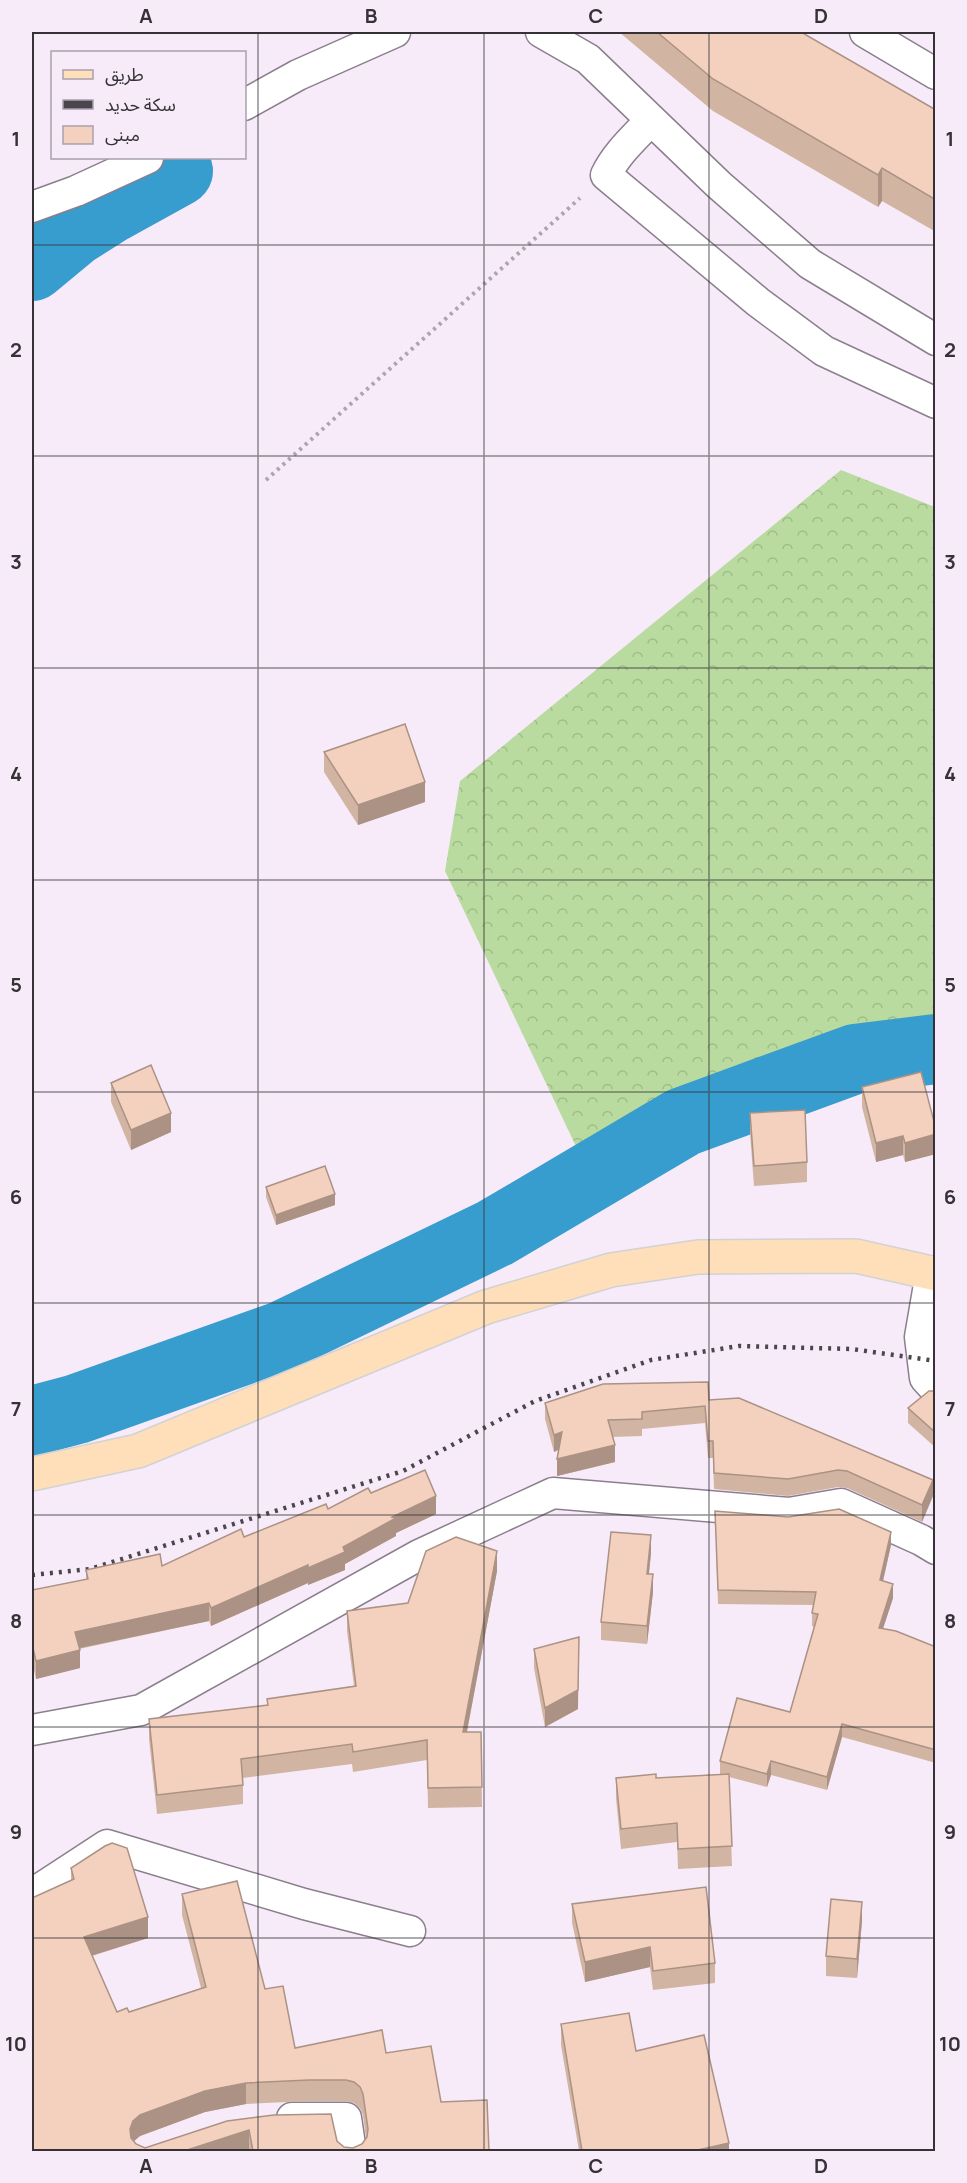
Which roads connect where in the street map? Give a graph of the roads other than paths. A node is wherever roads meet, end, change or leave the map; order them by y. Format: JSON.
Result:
{"nodes":[{"id":1,"x":395,"y":32,"type":"edge"},
{"id":2,"x":541,"y":32,"type":"edge"},
{"id":3,"x":865,"y":32,"type":"edge"},
{"id":4,"x":936,"y":74,"type":"edge"},
{"id":5,"x":246,"y":104,"type":"edge"},
{"id":6,"x":650,"y":121,"type":"junction"},
{"id":7,"x":146,"y":159,"type":"edge"},
{"id":8,"x":32,"y":207,"type":"edge"},
{"id":9,"x":936,"y":340,"type":"edge"},
{"id":10,"x":936,"y":403,"type":"edge"},
{"id":11,"x":933,"y":1274,"type":"edge"},
{"id":12,"x":936,"y":1390,"type":"edge"},
{"id":13,"x":32,"y":1474,"type":"edge"},
{"id":14,"x":936,"y":1549,"type":"edge"},
{"id":15,"x":32,"y":1730,"type":"edge"},
{"id":16,"x":32,"y":1894,"type":"edge"},
{"id":17,"x":410,"y":1930,"type":"dead end"},
{"id":18,"x":267,"y":2120,"type":"edge"},
{"id":19,"x":351,"y":2151,"type":"edge"}],
"edges":[{"from":1,"to":5,"type":"street"},
{"from":2,"to":6,"type":"street"},
{"from":3,"to":4,"type":"street"},
{"from":6,"to":9,"type":"street"},
{"from":6,"to":10,"type":"street"},
{"from":7,"to":8,"type":"street"},
{"from":11,"to":12,"type":"street"},
{"from":11,"to":13,"type":"main road"},
{"from":14,"to":15,"type":"street"},
{"from":16,"to":17,"type":"street"},
{"from":18,"to":19,"type":"street"}]}
